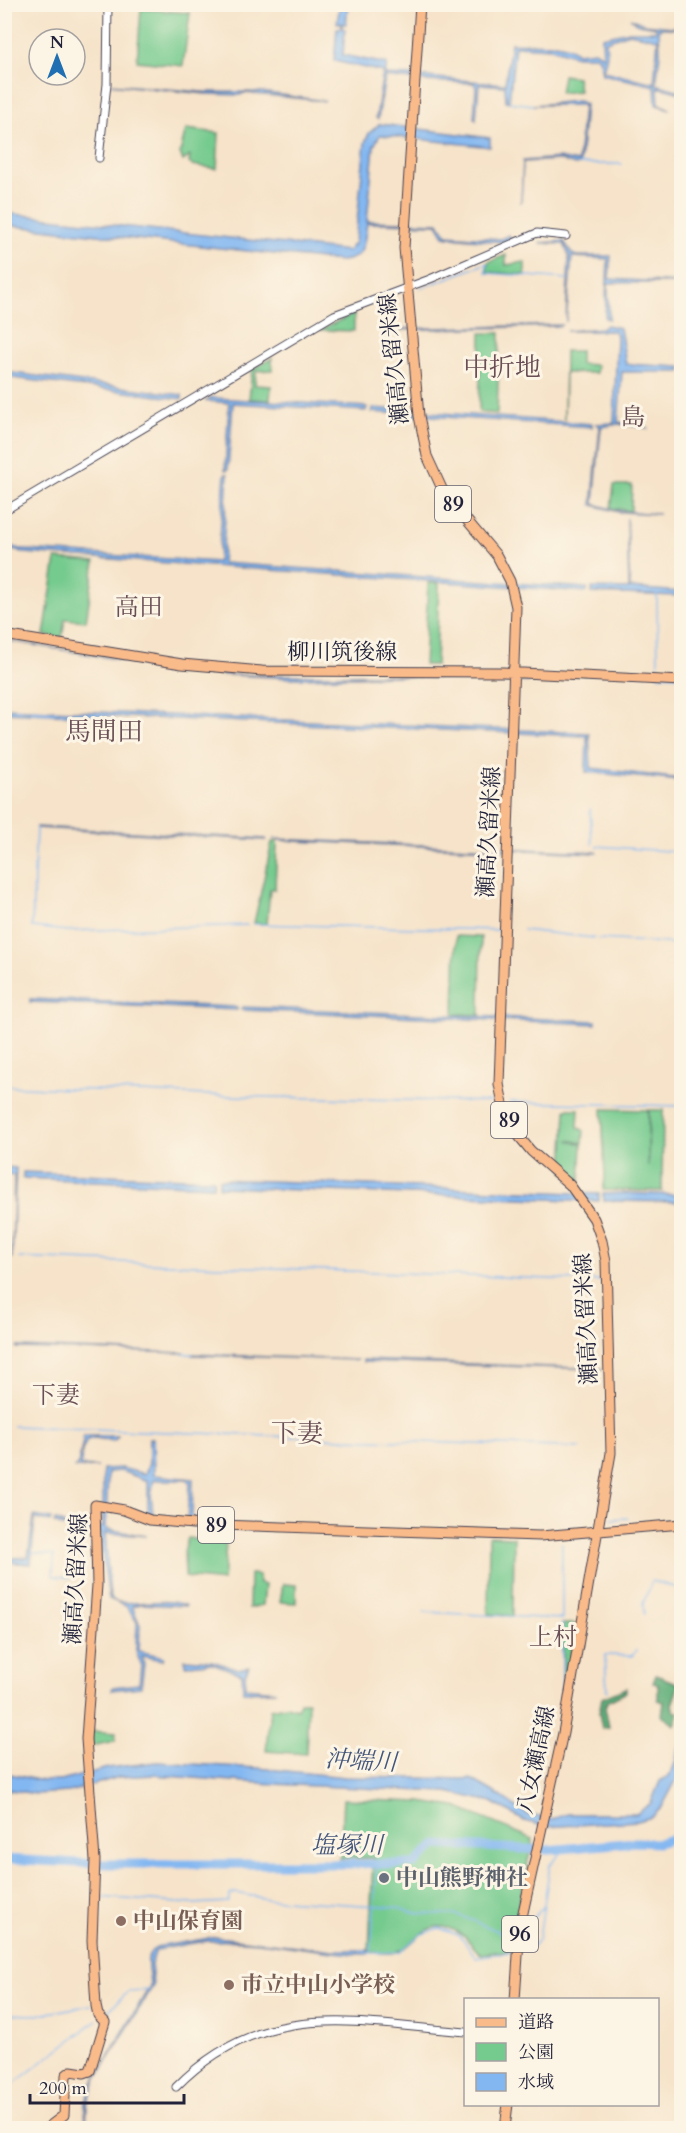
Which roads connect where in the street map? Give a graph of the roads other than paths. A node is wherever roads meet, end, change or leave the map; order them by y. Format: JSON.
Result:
{"nodes":[{"id":1,"x":108,"y":4,"type":"edge"},
{"id":2,"x":420,"y":4,"type":"edge"},
{"id":3,"x":99,"y":158,"type":"dead end"},
{"id":4,"x":566,"y":236,"type":"dead end"},
{"id":5,"x":406,"y":287,"type":"junction"},
{"id":6,"x":4,"y":512,"type":"edge"},
{"id":7,"x":4,"y":635,"type":"edge"},
{"id":8,"x":515,"y":678,"type":"junction"},
{"id":9,"x":681,"y":681,"type":"edge"},
{"id":10,"x":681,"y":1524,"type":"edge"},
{"id":11,"x":598,"y":1529,"type":"junction"},
{"id":12,"x":515,"y":1998,"type":"edge"},
{"id":13,"x":464,"y":2032,"type":"edge"},
{"id":14,"x":176,"y":2087,"type":"dead end"},
{"id":15,"x":507,"y":2106,"type":"edge"},
{"id":16,"x":47,"y":2128,"type":"edge"},
{"id":17,"x":505,"y":2128,"type":"edge"}],
"edges":[{"from":1,"to":3,"type":"street"},
{"from":2,"to":5,"type":"main road","name":"瀬高久留米線","number":"89"},
{"from":4,"to":5,"type":"street"},
{"from":5,"to":6,"type":"street"},
{"from":5,"to":8,"type":"main road","name":"瀬高久留米線","number":"89"},
{"from":7,"to":8,"type":"main road","name":"柳川筑後線"},
{"from":8,"to":9,"type":"main road","name":"柳川筑後線"},
{"from":8,"to":11,"type":"main road","name":"瀬高久留米線","number":"89"},
{"from":10,"to":11,"type":"main road","number":"89"},
{"from":11,"to":12,"type":"main road","name":"八女瀬高線","number":"96"},
{"from":11,"to":16,"type":"main road","name":"瀬高久留米線","number":"89"},
{"from":13,"to":14,"type":"street"},
{"from":15,"to":17,"type":"main road"}]}
